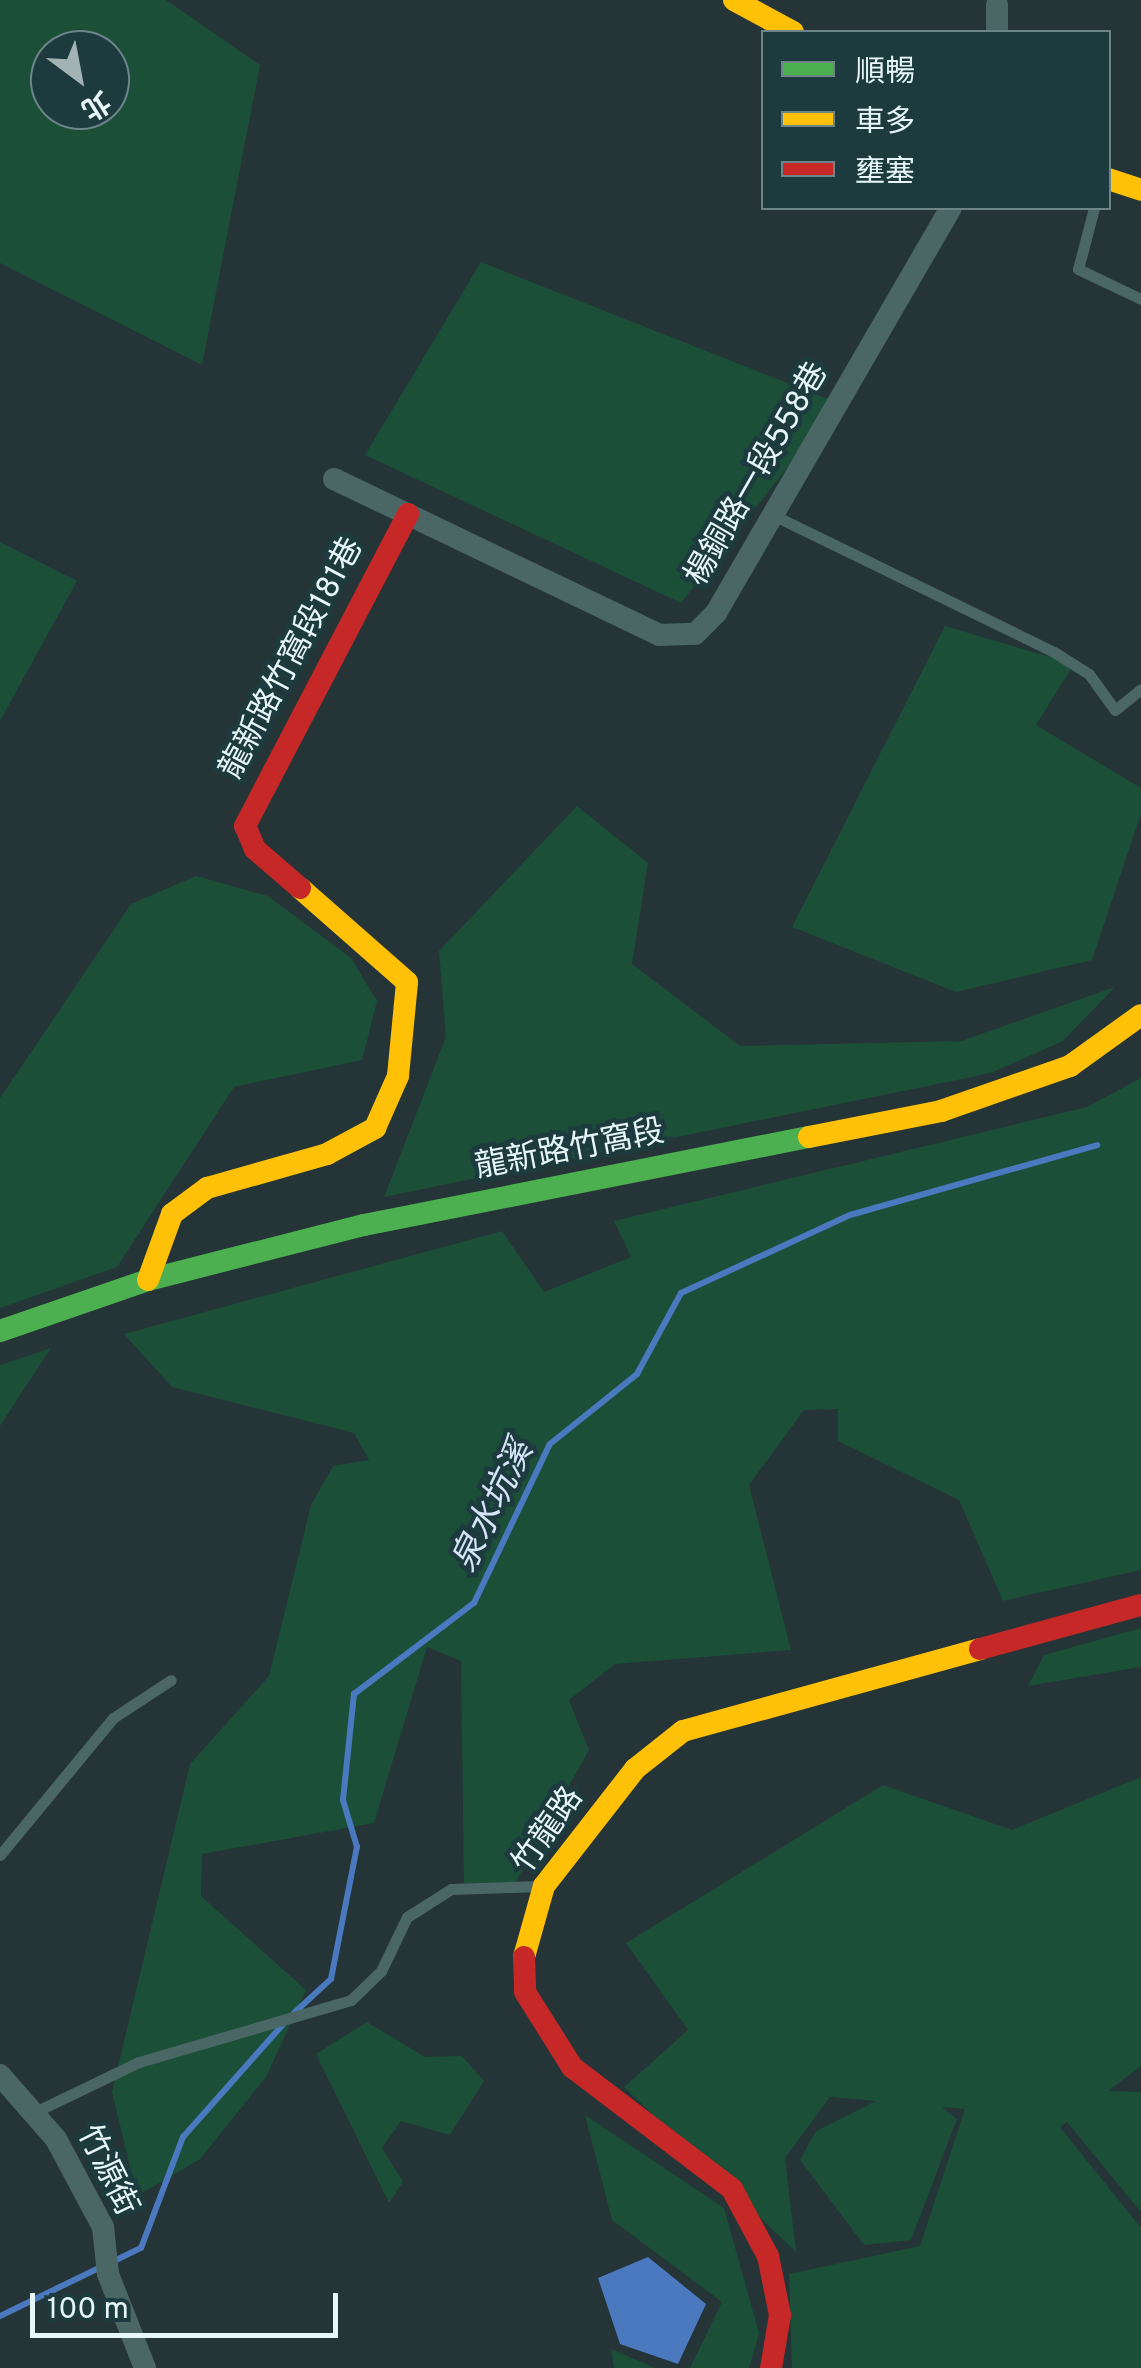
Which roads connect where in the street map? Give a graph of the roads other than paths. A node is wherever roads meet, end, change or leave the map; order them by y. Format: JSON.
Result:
{"nodes":[{"id":1,"x":734,"y":0,"type":"edge"},
{"id":2,"x":993,"y":2,"type":"edge"},
{"id":3,"x":789,"y":30,"type":"edge"},
{"id":4,"x":997,"y":30,"type":"edge"},
{"id":5,"x":1111,"y":180,"type":"edge"},
{"id":6,"x":1141,"y":190,"type":"edge"},
{"id":7,"x":950,"y":210,"type":"edge"},
{"id":8,"x":1093,"y":210,"type":"edge"},
{"id":9,"x":1141,"y":299,"type":"edge"},
{"id":10,"x":334,"y":478,"type":"dead end"},
{"id":11,"x":408,"y":514,"type":"junction"},
{"id":12,"x":771,"y":514,"type":"junction"},
{"id":13,"x":1141,"y":689,"type":"edge"},
{"id":14,"x":1141,"y":1015,"type":"edge"},
{"id":15,"x":148,"y":1280,"type":"junction"},
{"id":16,"x":0,"y":1331,"type":"edge"},
{"id":17,"x":1141,"y":1605,"type":"edge"},
{"id":18,"x":172,"y":1680,"type":"dead end"},
{"id":19,"x":0,"y":1855,"type":"edge"},
{"id":20,"x":544,"y":1886,"type":"junction"},
{"id":21,"x":0,"y":2075,"type":"edge"},
{"id":22,"x":37,"y":2110,"type":"junction"},
{"id":23,"x":145,"y":2368,"type":"edge"},
{"id":24,"x":770,"y":2368,"type":"edge"}],
"edges":[{"from":1,"to":3,"type":"street"},
{"from":2,"to":4,"type":"street"},
{"from":5,"to":6,"type":"street"},
{"from":7,"to":12,"type":"street","name":"楊銅路一段558巷"},
{"from":8,"to":9,"type":"lane"},
{"from":10,"to":11,"type":"street","name":"楊銅路一段558巷"},
{"from":11,"to":12,"type":"street","name":"楊銅路一段558巷"},
{"from":11,"to":15,"type":"street","name":"龍新路竹窩段181巷"},
{"from":12,"to":13,"type":"lane"},
{"from":14,"to":15,"type":"street","name":"龍新路竹窩段"},
{"from":15,"to":16,"type":"street","name":"龍新路竹窩段"},
{"from":17,"to":20,"type":"street","name":"竹龍路"},
{"from":18,"to":19,"type":"lane"},
{"from":20,"to":22,"type":"lane"},
{"from":20,"to":24,"type":"street","name":"竹龍路"},
{"from":21,"to":22,"type":"street","name":"竹源街"},
{"from":22,"to":23,"type":"street","name":"竹源街"}]}
